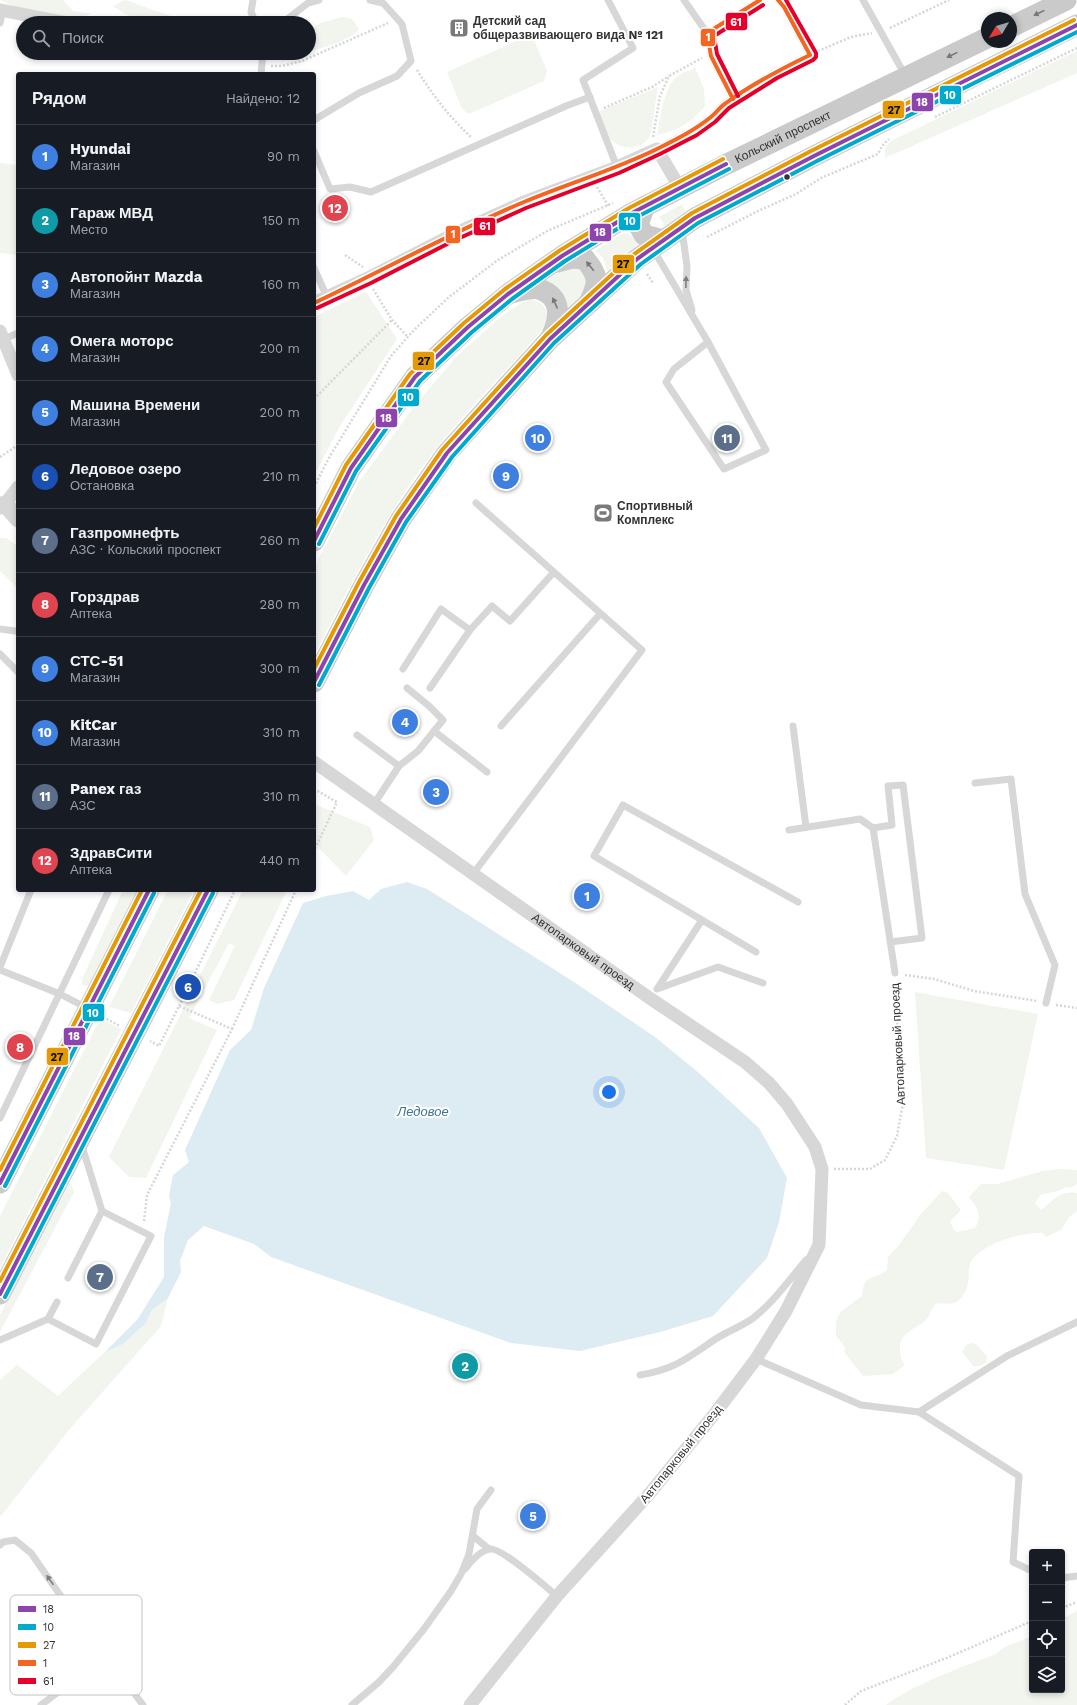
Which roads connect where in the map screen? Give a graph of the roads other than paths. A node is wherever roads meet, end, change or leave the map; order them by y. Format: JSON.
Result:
{"nodes":[{"id":1,"x":253,"y":0,"type":"edge"},
{"id":2,"x":319,"y":0,"type":"edge"},
{"id":3,"x":370,"y":0,"type":"edge"},
{"id":4,"x":608,"y":0,"type":"edge"},
{"id":5,"x":684,"y":0,"type":"edge"},
{"id":6,"x":760,"y":0,"type":"edge"},
{"id":7,"x":778,"y":0,"type":"edge"},
{"id":8,"x":863,"y":0,"type":"edge"},
{"id":9,"x":1066,"y":0,"type":"edge"},
{"id":10,"x":1,"y":14,"type":"edge"},
{"id":11,"x":16,"y":16,"type":"edge"},
{"id":12,"x":253,"y":16,"type":"edge"},
{"id":13,"x":291,"y":16,"type":"edge"},
{"id":14,"x":1017,"y":24,"type":"edge"},
{"id":15,"x":1077,"y":25,"type":"edge"},
{"id":16,"x":707,"y":33,"type":"junction"},
{"id":17,"x":981,"y":41,"type":"edge"},
{"id":18,"x":262,"y":60,"type":"edge"},
{"id":19,"x":261,"y":72,"type":"edge"},
{"id":20,"x":906,"y":77,"type":"junction"},
{"id":21,"x":590,"y":97,"type":"junction"},
{"id":22,"x":733,"y":99,"type":"junction"},
{"id":23,"x":316,"y":119,"type":"edge"},
{"id":24,"x":655,"y":145,"type":"junction"},
{"id":25,"x":316,"y":156,"type":"edge"},
{"id":26,"x":617,"y":167,"type":"junction"},
{"id":27,"x":680,"y":188,"type":"junction"},
{"id":28,"x":689,"y":223,"type":"junction"},
{"id":29,"x":646,"y":228,"type":"junction"},
{"id":30,"x":551,"y":263,"type":"junction"},
{"id":31,"x":316,"y":272,"type":"edge"},
{"id":32,"x":508,"y":294,"type":"junction"},
{"id":33,"x":327,"y":297,"type":"junction"},
{"id":34,"x":590,"y":301,"type":"junction"},
{"id":35,"x":316,"y":302,"type":"edge"},
{"id":36,"x":695,"y":320,"type":"junction"},
{"id":37,"x":16,"y":333,"type":"edge"},
{"id":38,"x":2,"y":335,"type":"edge"},
{"id":39,"x":550,"y":339,"type":"junction"},
{"id":40,"x":708,"y":342,"type":"junction"},
{"id":41,"x":16,"y":371,"type":"edge"},
{"id":42,"x":16,"y":488,"type":"edge"},
{"id":43,"x":476,"y":503,"type":"dead end"},
{"id":44,"x":2,"y":505,"type":"edge"},
{"id":45,"x":16,"y":517,"type":"edge"},
{"id":46,"x":316,"y":537,"type":"edge"},
{"id":47,"x":553,"y":572,"type":"junction"},
{"id":48,"x":600,"y":614,"type":"junction"},
{"id":49,"x":0,"y":630,"type":"edge"},
{"id":50,"x":15,"y":630,"type":"dead end"},
{"id":51,"x":470,"y":630,"type":"junction"},
{"id":52,"x":0,"y":654,"type":"edge"},
{"id":53,"x":403,"y":669,"type":"dead end"},
{"id":54,"x":16,"y":670,"type":"edge"},
{"id":55,"x":316,"y":678,"type":"edge"},
{"id":56,"x":406,"y":688,"type":"dead end"},
{"id":57,"x":430,"y":688,"type":"dead end"},
{"id":58,"x":501,"y":726,"type":"dead end"},
{"id":59,"x":793,"y":726,"type":"dead end"},
{"id":60,"x":434,"y":731,"type":"junction"},
{"id":61,"x":357,"y":734,"type":"dead end"},
{"id":62,"x":316,"y":763,"type":"edge"},
{"id":63,"x":399,"y":766,"type":"junction"},
{"id":64,"x":487,"y":772,"type":"dead end"},
{"id":65,"x":976,"y":783,"type":"dead end"},
{"id":66,"x":374,"y":804,"type":"junction"},
{"id":67,"x":806,"y":828,"type":"junction"},
{"id":68,"x":873,"y":828,"type":"junction"},
{"id":69,"x":789,"y":830,"type":"dead end"},
{"id":70,"x":474,"y":874,"type":"junction"},
{"id":71,"x":30,"y":892,"type":"edge"},
{"id":72,"x":109,"y":892,"type":"edge"},
{"id":73,"x":148,"y":892,"type":"edge"},
{"id":74,"x":207,"y":892,"type":"edge"},
{"id":75,"x":798,"y":902,"type":"dead end"},
{"id":76,"x":702,"y":920,"type":"junction"},
{"id":77,"x":890,"y":942,"type":"junction"},
{"id":78,"x":756,"y":952,"type":"dead end"},
{"id":79,"x":0,"y":966,"type":"edge"},
{"id":80,"x":0,"y":970,"type":"edge"},
{"id":81,"x":895,"y":973,"type":"road end"},
{"id":82,"x":763,"y":983,"type":"dead end"},
{"id":83,"x":60,"y":994,"type":"junction"},
{"id":84,"x":654,"y":994,"type":"junction"},
{"id":85,"x":1046,"y":1003,"type":"road end"},
{"id":86,"x":89,"y":1010,"type":"junction"},
{"id":87,"x":0,"y":1118,"type":"edge"},
{"id":88,"x":80,"y":1140,"type":"junction"},
{"id":89,"x":0,"y":1183,"type":"edge"},
{"id":90,"x":102,"y":1211,"type":"junction"},
{"id":91,"x":819,"y":1245,"type":"junction"},
{"id":92,"x":68,"y":1278,"type":"dead end"},
{"id":93,"x":0,"y":1294,"type":"edge"},
{"id":94,"x":57,"y":1302,"type":"dead end"},
{"id":95,"x":48,"y":1319,"type":"junction"},
{"id":96,"x":1077,"y":1322,"type":"edge"},
{"id":97,"x":0,"y":1340,"type":"edge"},
{"id":98,"x":756,"y":1359,"type":"junction"},
{"id":99,"x":640,"y":1375,"type":"dead end"},
{"id":100,"x":919,"y":1412,"type":"junction"},
{"id":101,"x":491,"y":1490,"type":"dead end"},
{"id":102,"x":473,"y":1536,"type":"junction"},
{"id":103,"x":0,"y":1545,"type":"edge"},
{"id":104,"x":489,"y":1549,"type":"junction"},
{"id":105,"x":1029,"y":1570,"type":"edge"},
{"id":106,"x":461,"y":1574,"type":"junction"},
{"id":107,"x":1077,"y":1576,"type":"edge"},
{"id":108,"x":1065,"y":1578,"type":"edge"},
{"id":109,"x":62,"y":1595,"type":"edge"},
{"id":110,"x":557,"y":1596,"type":"junction"},
{"id":111,"x":53,"y":1695,"type":"edge"},
{"id":112,"x":135,"y":1695,"type":"edge"},
{"id":113,"x":40,"y":1705,"type":"edge"},
{"id":114,"x":143,"y":1705,"type":"edge"},
{"id":115,"x":352,"y":1705,"type":"edge"},
{"id":116,"x":470,"y":1705,"type":"edge"}],
"edges":[{"from":1,"to":12,"type":"lane"},
{"from":2,"to":13,"type":"lane"},
{"from":3,"to":23,"type":"lane"},
{"from":4,"to":21,"type":"lane"},
{"from":5,"to":16,"type":"lane"},
{"from":6,"to":16,"type":"lane"},
{"from":7,"to":22,"type":"lane"},
{"from":8,"to":20,"type":"lane"},
{"from":9,"to":14,"type":"main road","one_way":true},
{"from":10,"to":11,"type":"street"},
{"from":15,"to":28,"type":"main road","name":"Кольский проспект"},
{"from":16,"to":22,"type":"lane"},
{"from":17,"to":20,"type":"main road","name":"Кольский проспект","one_way":true},
{"from":18,"to":19,"type":"lane"},
{"from":20,"to":27,"type":"main road","name":"Кольский проспект"},
{"from":21,"to":25,"type":"lane"},
{"from":21,"to":26,"type":"lane"},
{"from":22,"to":24,"type":"lane"},
{"from":24,"to":26,"type":"street"},
{"from":24,"to":27,"type":"street"},
{"from":26,"to":33,"type":"street"},
{"from":27,"to":28,"type":"main road"},
{"from":27,"to":29,"type":"main road","name":"Кольский проспект"},
{"from":28,"to":29,"type":"main road","name":"Кольский проспект"},
{"from":36,"to":28,"type":"lane","one_way":true},
{"from":29,"to":30,"type":"main road","name":"Кольский проспект"},
{"from":29,"to":34,"type":"main road","name":"Кольский проспект"},
{"from":29,"to":36,"type":"lane"},
{"from":30,"to":32,"type":"main road","name":"Кольский проспект"},
{"from":34,"to":30,"type":"main road","one_way":true},
{"from":31,"to":33,"type":"lane"},
{"from":39,"to":32,"type":"main road","one_way":true},
{"from":32,"to":46,"type":"main road","name":"Кольский проспект"},
{"from":33,"to":35,"type":"street"},
{"from":34,"to":39,"type":"main road","name":"Кольский проспект"},
{"from":36,"to":40,"type":"lane"},
{"from":37,"to":38,"type":"lane"},
{"from":38,"to":41,"type":"street"},
{"from":39,"to":55,"type":"main road","name":"Кольский проспект"},
{"from":40,"to":40,"type":"lane"},
{"from":42,"to":44,"type":"street"},
{"from":43,"to":47,"type":"lane"},
{"from":44,"to":45,"type":"street"},
{"from":47,"to":48,"type":"lane"},
{"from":47,"to":51,"type":"lane"},
{"from":48,"to":58,"type":"lane"},
{"from":48,"to":70,"type":"lane"},
{"from":49,"to":50,"type":"lane"},
{"from":51,"to":53,"type":"lane"},
{"from":51,"to":57,"type":"lane"},
{"from":52,"to":54,"type":"lane"},
{"from":56,"to":60,"type":"lane"},
{"from":59,"to":67,"type":"lane"},
{"from":60,"to":63,"type":"lane"},
{"from":60,"to":64,"type":"lane"},
{"from":61,"to":63,"type":"lane"},
{"from":62,"to":66,"type":"street","name":"Автопарковый проезд"},
{"from":63,"to":66,"type":"lane"},
{"from":65,"to":85,"type":"lane"},
{"from":66,"to":70,"type":"street","name":"Автопарковый проезд"},
{"from":67,"to":68,"type":"lane"},
{"from":67,"to":69,"type":"lane"},
{"from":68,"to":77,"type":"lane"},
{"from":68,"to":77,"type":"lane"},
{"from":70,"to":84,"type":"street","name":"Автопарковый проезд"},
{"from":71,"to":79,"type":"lane"},
{"from":72,"to":83,"type":"lane"},
{"from":73,"to":86,"type":"main road"},
{"from":74,"to":88,"type":"main road"},
{"from":75,"to":76,"type":"lane"},
{"from":76,"to":78,"type":"lane"},
{"from":76,"to":84,"type":"lane"},
{"from":77,"to":81,"type":"lane"},
{"from":80,"to":83,"type":"lane"},
{"from":82,"to":84,"type":"lane"},
{"from":83,"to":86,"type":"lane"},
{"from":83,"to":87,"type":"lane"},
{"from":84,"to":91,"type":"street","name":"Автопарковый проезд"},
{"from":86,"to":89,"type":"main road"},
{"from":88,"to":90,"type":"lane"},
{"from":88,"to":93,"type":"main road"},
{"from":90,"to":92,"type":"lane"},
{"from":90,"to":95,"type":"lane"},
{"from":91,"to":98,"type":"street","name":"Автопарковый проезд"},
{"from":91,"to":99,"type":"lane"},
{"from":94,"to":95,"type":"lane"},
{"from":95,"to":97,"type":"lane"},
{"from":96,"to":100,"type":"lane"},
{"from":98,"to":100,"type":"lane"},
{"from":98,"to":110,"type":"street","name":"Автопарковый проезд"},
{"from":100,"to":105,"type":"lane"},
{"from":101,"to":102,"type":"lane"},
{"from":102,"to":104,"type":"lane"},
{"from":102,"to":106,"type":"lane"},
{"from":109,"to":103,"type":"lane","one_way":true},
{"from":104,"to":106,"type":"lane"},
{"from":104,"to":110,"type":"lane"},
{"from":106,"to":115,"type":"lane"},
{"from":107,"to":108,"type":"lane"},
{"from":110,"to":116,"type":"street","name":"Автопарковый проезд"},
{"from":111,"to":113,"type":"lane"},
{"from":112,"to":114,"type":"lane"}]}
